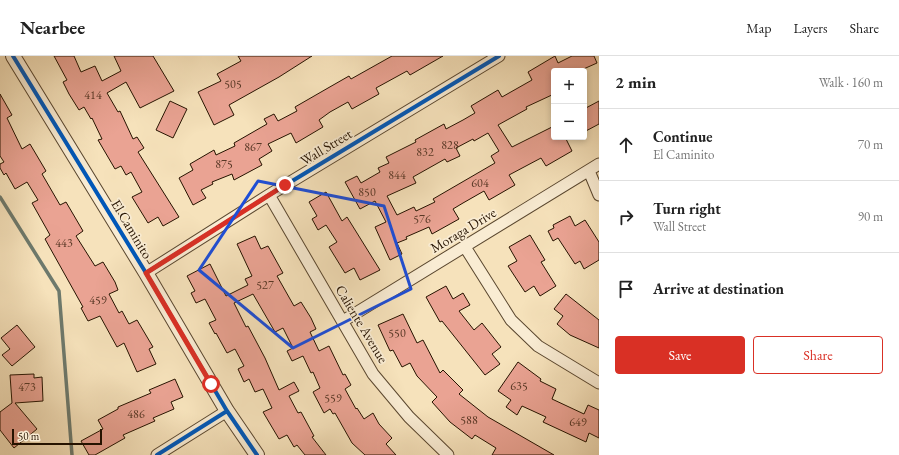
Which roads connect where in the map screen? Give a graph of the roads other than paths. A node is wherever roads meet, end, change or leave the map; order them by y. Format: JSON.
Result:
{"nodes":[{"id":1,"x":13,"y":56,"type":"edge"},
{"id":2,"x":499,"y":56,"type":"edge"},
{"id":3,"x":599,"y":164,"type":"edge"},
{"id":4,"x":589,"y":171,"type":"junction"},
{"id":5,"x":269,"y":195,"type":"junction"},
{"id":6,"x":599,"y":195,"type":"edge"},
{"id":7,"x":465,"y":247,"type":"junction"},
{"id":8,"x":146,"y":273,"type":"junction"},
{"id":9,"x":343,"y":321,"type":"junction"},
{"id":10,"x":599,"y":383,"type":"edge"},
{"id":11,"x":227,"y":411,"type":"junction"},
{"id":12,"x":157,"y":455,"type":"edge"},
{"id":13,"x":257,"y":455,"type":"edge"},
{"id":14,"x":448,"y":455,"type":"edge"}],
"edges":[{"from":1,"to":8,"type":"street","name":"El Caminito"},
{"from":2,"to":5,"type":"street","name":"Wall Street"},
{"from":3,"to":4,"type":"street","name":"Moraga Drive"},
{"from":4,"to":6,"type":"street"},
{"from":4,"to":7,"type":"street","name":"Moraga Drive"},
{"from":5,"to":8,"type":"street","name":"Wall Street"},
{"from":5,"to":9,"type":"street","name":"Caliente Avenue"},
{"from":7,"to":9,"type":"street","name":"Moraga Drive"},
{"from":7,"to":10,"type":"street"},
{"from":8,"to":11,"type":"street","name":"El Caminito"},
{"from":9,"to":14,"type":"street","name":"Caliente Avenue"},
{"from":11,"to":12,"type":"street"},
{"from":11,"to":13,"type":"street","name":"El Caminito"}]}
